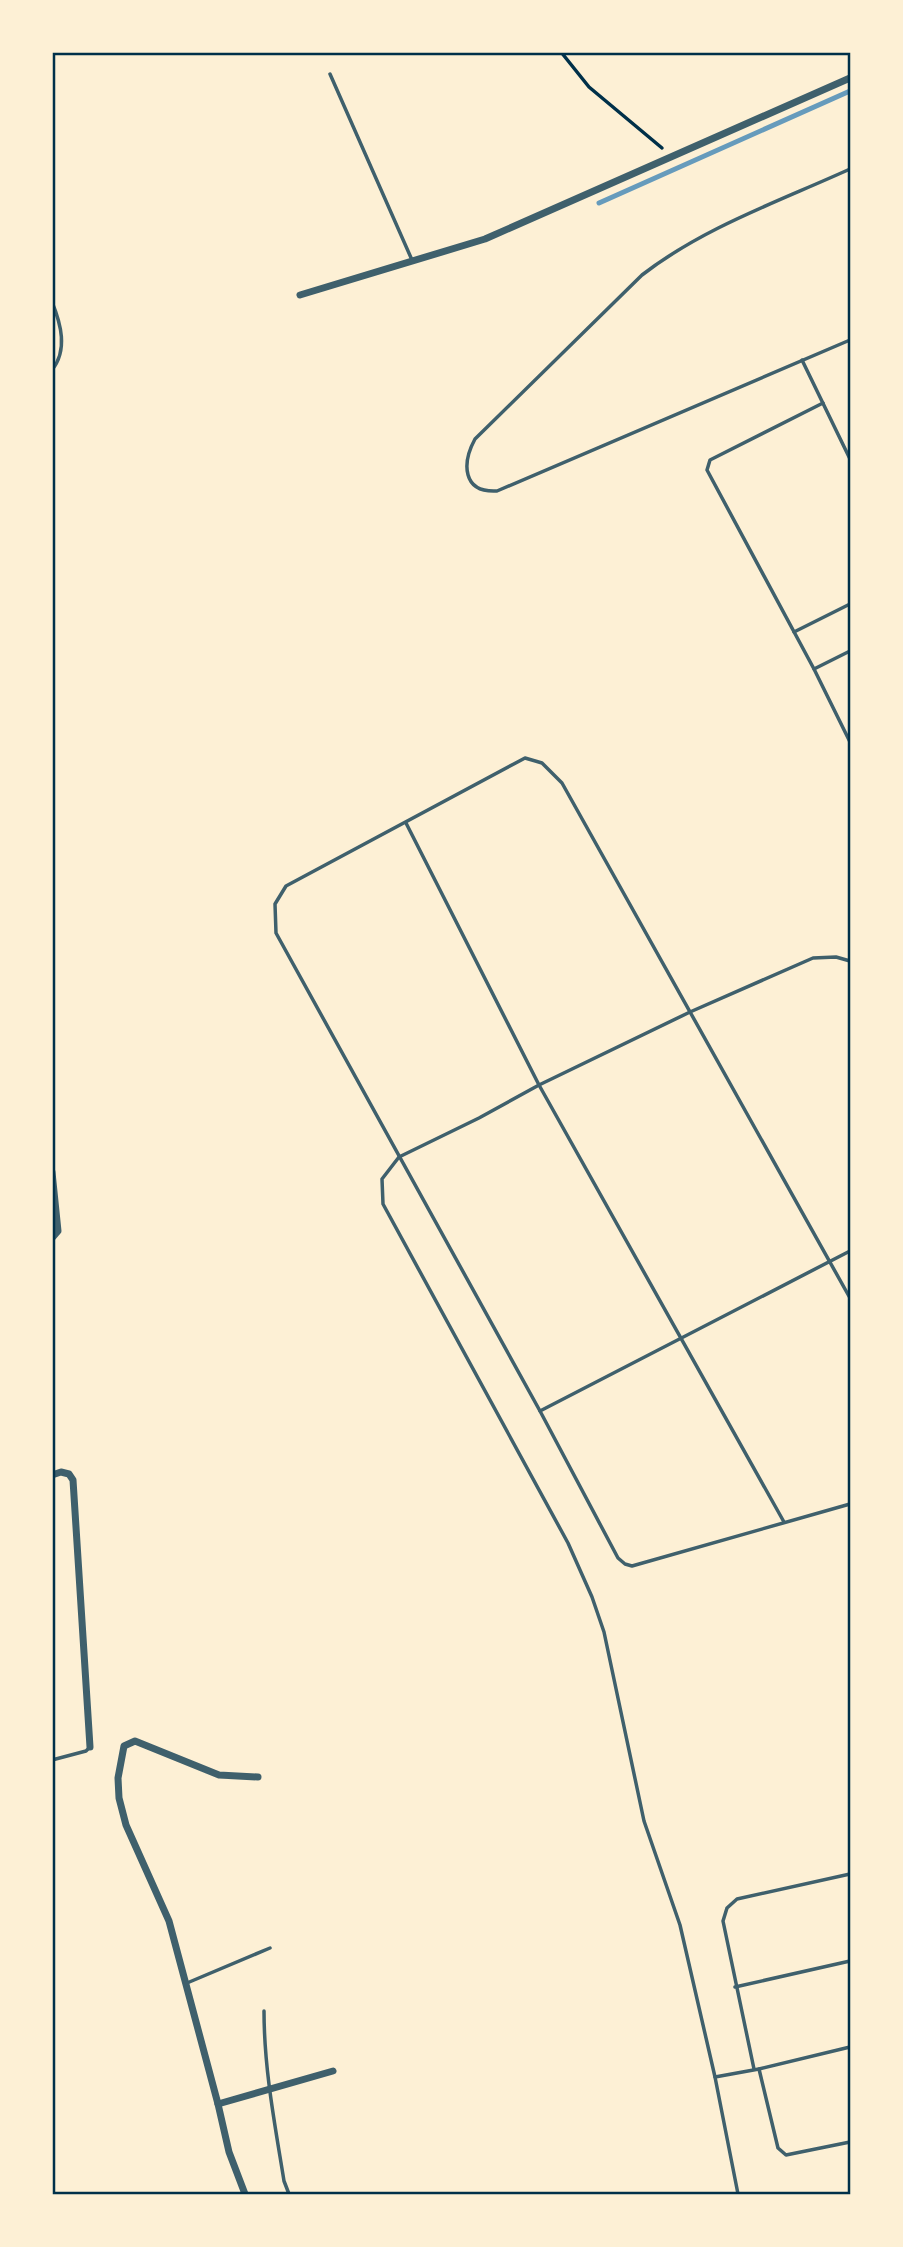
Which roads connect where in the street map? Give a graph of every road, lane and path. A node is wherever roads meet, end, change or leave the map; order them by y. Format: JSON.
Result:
{"nodes":[{"id":1,"x":561,"y":52,"type":"edge"},
{"id":2,"x":330,"y":74,"type":"dead end"},
{"id":3,"x":850,"y":78,"type":"edge"},
{"id":4,"x":671,"y":156,"type":"junction"},
{"id":5,"x":850,"y":169,"type":"edge"},
{"id":6,"x":413,"y":262,"type":"junction"},
{"id":7,"x":300,"y":295,"type":"dead end"},
{"id":8,"x":52,"y":302,"type":"edge"},
{"id":9,"x":850,"y":340,"type":"edge"},
{"id":10,"x":802,"y":360,"type":"junction"},
{"id":11,"x":52,"y":369,"type":"edge"},
{"id":12,"x":823,"y":403,"type":"junction"},
{"id":13,"x":850,"y":459,"type":"edge"},
{"id":14,"x":850,"y":604,"type":"edge"},
{"id":15,"x":794,"y":632,"type":"junction"},
{"id":16,"x":850,"y":651,"type":"edge"},
{"id":17,"x":814,"y":669,"type":"junction"},
{"id":18,"x":850,"y":742,"type":"edge"},
{"id":19,"x":406,"y":822,"type":"junction"},
{"id":20,"x":850,"y":961,"type":"edge"},
{"id":21,"x":690,"y":1012,"type":"junction"},
{"id":22,"x":539,"y":1085,"type":"junction"},
{"id":23,"x":399,"y":1157,"type":"junction"},
{"id":24,"x":52,"y":1172,"type":"edge"},
{"id":25,"x":52,"y":1238,"type":"edge"},
{"id":26,"x":850,"y":1251,"type":"edge"},
{"id":27,"x":830,"y":1261,"type":"junction"},
{"id":28,"x":850,"y":1297,"type":"edge"},
{"id":29,"x":681,"y":1340,"type":"junction"},
{"id":30,"x":540,"y":1411,"type":"junction"},
{"id":31,"x":52,"y":1475,"type":"edge"},
{"id":32,"x":850,"y":1504,"type":"edge"},
{"id":33,"x":784,"y":1522,"type":"junction"},
{"id":34,"x":90,"y":1747,"type":"joint"},
{"id":35,"x":52,"y":1760,"type":"edge"},
{"id":36,"x":258,"y":1777,"type":"dead end"},
{"id":37,"x":850,"y":1874,"type":"edge"},
{"id":38,"x":270,"y":1948,"type":"dead end"},
{"id":39,"x":850,"y":1961,"type":"edge"},
{"id":40,"x":185,"y":1984,"type":"junction"},
{"id":41,"x":735,"y":1987,"type":"junction"},
{"id":42,"x":264,"y":2011,"type":"dead end"},
{"id":43,"x":850,"y":2047,"type":"edge"},
{"id":44,"x":757,"y":2069,"type":"junction"},
{"id":45,"x":333,"y":2071,"type":"dead end"},
{"id":46,"x":715,"y":2077,"type":"junction"},
{"id":47,"x":270,"y":2090,"type":"junction"},
{"id":48,"x":218,"y":2104,"type":"junction"},
{"id":49,"x":850,"y":2142,"type":"edge"},
{"id":50,"x":244,"y":2194,"type":"edge"},
{"id":51,"x":289,"y":2194,"type":"edge"},
{"id":52,"x":738,"y":2194,"type":"edge"}],
"edges":[{"from":1,"to":4,"type":"path"},
{"from":2,"to":6,"type":"lane"},
{"from":3,"to":4,"type":"street"},
{"from":4,"to":6,"type":"street"},
{"from":5,"to":10,"type":"lane"},
{"from":6,"to":7,"type":"street"},
{"from":8,"to":11,"type":"lane"},
{"from":9,"to":10,"type":"lane"},
{"from":10,"to":12,"type":"lane"},
{"from":12,"to":13,"type":"lane"},
{"from":12,"to":15,"type":"lane"},
{"from":14,"to":15,"type":"lane"},
{"from":15,"to":17,"type":"lane"},
{"from":16,"to":17,"type":"lane"},
{"from":17,"to":18,"type":"lane"},
{"from":19,"to":21,"type":"lane"},
{"from":19,"to":22,"type":"lane"},
{"from":19,"to":23,"type":"lane"},
{"from":20,"to":21,"type":"lane"},
{"from":21,"to":22,"type":"lane"},
{"from":21,"to":27,"type":"lane"},
{"from":22,"to":23,"type":"lane"},
{"from":22,"to":29,"type":"lane"},
{"from":23,"to":30,"type":"lane"},
{"from":23,"to":46,"type":"lane"},
{"from":24,"to":25,"type":"street"},
{"from":26,"to":27,"type":"lane"},
{"from":27,"to":28,"type":"lane"},
{"from":27,"to":29,"type":"lane"},
{"from":29,"to":30,"type":"lane"},
{"from":29,"to":33,"type":"lane"},
{"from":30,"to":33,"type":"lane"},
{"from":31,"to":34,"type":"street"},
{"from":32,"to":33,"type":"lane"},
{"from":34,"to":35,"type":"lane"},
{"from":36,"to":40,"type":"street"},
{"from":37,"to":41,"type":"lane"},
{"from":38,"to":40,"type":"lane"},
{"from":39,"to":41,"type":"lane"},
{"from":40,"to":48,"type":"street"},
{"from":41,"to":44,"type":"lane"},
{"from":42,"to":47,"type":"lane"},
{"from":43,"to":44,"type":"lane"},
{"from":44,"to":46,"type":"lane"},
{"from":44,"to":49,"type":"lane"},
{"from":45,"to":47,"type":"street"},
{"from":46,"to":52,"type":"lane"},
{"from":47,"to":48,"type":"street"},
{"from":47,"to":51,"type":"lane"},
{"from":48,"to":50,"type":"street"}]}
